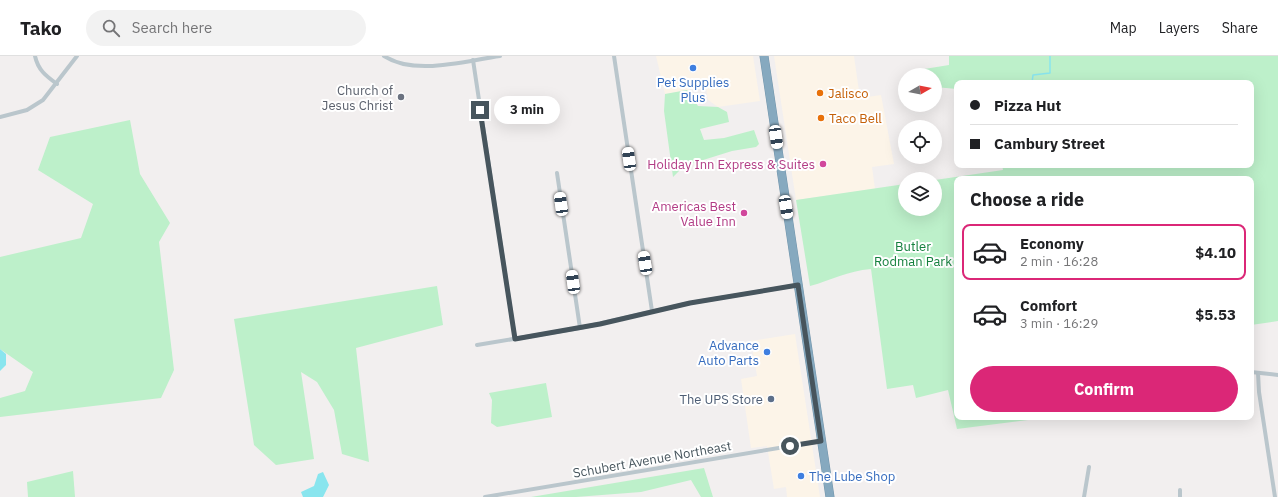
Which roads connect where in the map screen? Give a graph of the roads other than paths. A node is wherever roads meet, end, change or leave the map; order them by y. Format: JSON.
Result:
{"nodes":[{"id":1,"x":35,"y":56,"type":"edge"},
{"id":2,"x":77,"y":56,"type":"edge"},
{"id":3,"x":384,"y":56,"type":"edge"},
{"id":4,"x":500,"y":56,"type":"edge"},
{"id":5,"x":614,"y":56,"type":"edge"},
{"id":6,"x":764,"y":56,"type":"edge"},
{"id":7,"x":472,"y":60,"type":"junction"},
{"id":8,"x":57,"y":84,"type":"junction"},
{"id":9,"x":0,"y":117,"type":"edge"},
{"id":10,"x":557,"y":173,"type":"dead end"},
{"id":11,"x":798,"y":285,"type":"junction"},
{"id":12,"x":652,"y":311,"type":"junction"},
{"id":13,"x":580,"y":328,"type":"junction"},
{"id":14,"x":515,"y":339,"type":"junction"},
{"id":15,"x":478,"y":345,"type":"dead end"},
{"id":16,"x":1254,"y":372,"type":"edge"},
{"id":17,"x":1258,"y":373,"type":"junction"},
{"id":18,"x":1278,"y":375,"type":"edge"},
{"id":19,"x":821,"y":441,"type":"junction"},
{"id":20,"x":1090,"y":467,"type":"dead end"},
{"id":21,"x":1180,"y":490,"type":"dead end"},
{"id":22,"x":485,"y":497,"type":"edge"},
{"id":23,"x":830,"y":497,"type":"edge"},
{"id":24,"x":1084,"y":497,"type":"edge"},
{"id":25,"x":1180,"y":497,"type":"edge"},
{"id":26,"x":1275,"y":497,"type":"edge"}],
"edges":[{"from":1,"to":8,"type":"street"},
{"from":2,"to":8,"type":"street"},
{"from":3,"to":7,"type":"street"},
{"from":4,"to":7,"type":"street"},
{"from":5,"to":12,"type":"street"},
{"from":6,"to":11,"type":"highway"},
{"from":7,"to":14,"type":"street"},
{"from":8,"to":9,"type":"street"},
{"from":10,"to":13,"type":"street"},
{"from":11,"to":12,"type":"street"},
{"from":11,"to":19,"type":"highway"},
{"from":12,"to":13,"type":"street"},
{"from":13,"to":14,"type":"street"},
{"from":14,"to":15,"type":"street"},
{"from":16,"to":17,"type":"street"},
{"from":17,"to":18,"type":"street"},
{"from":17,"to":26,"type":"street"},
{"from":19,"to":22,"type":"street","name":"Schubert Avenue Northeast"},
{"from":19,"to":23,"type":"highway"},
{"from":20,"to":24,"type":"street"},
{"from":21,"to":25,"type":"street"}]}
